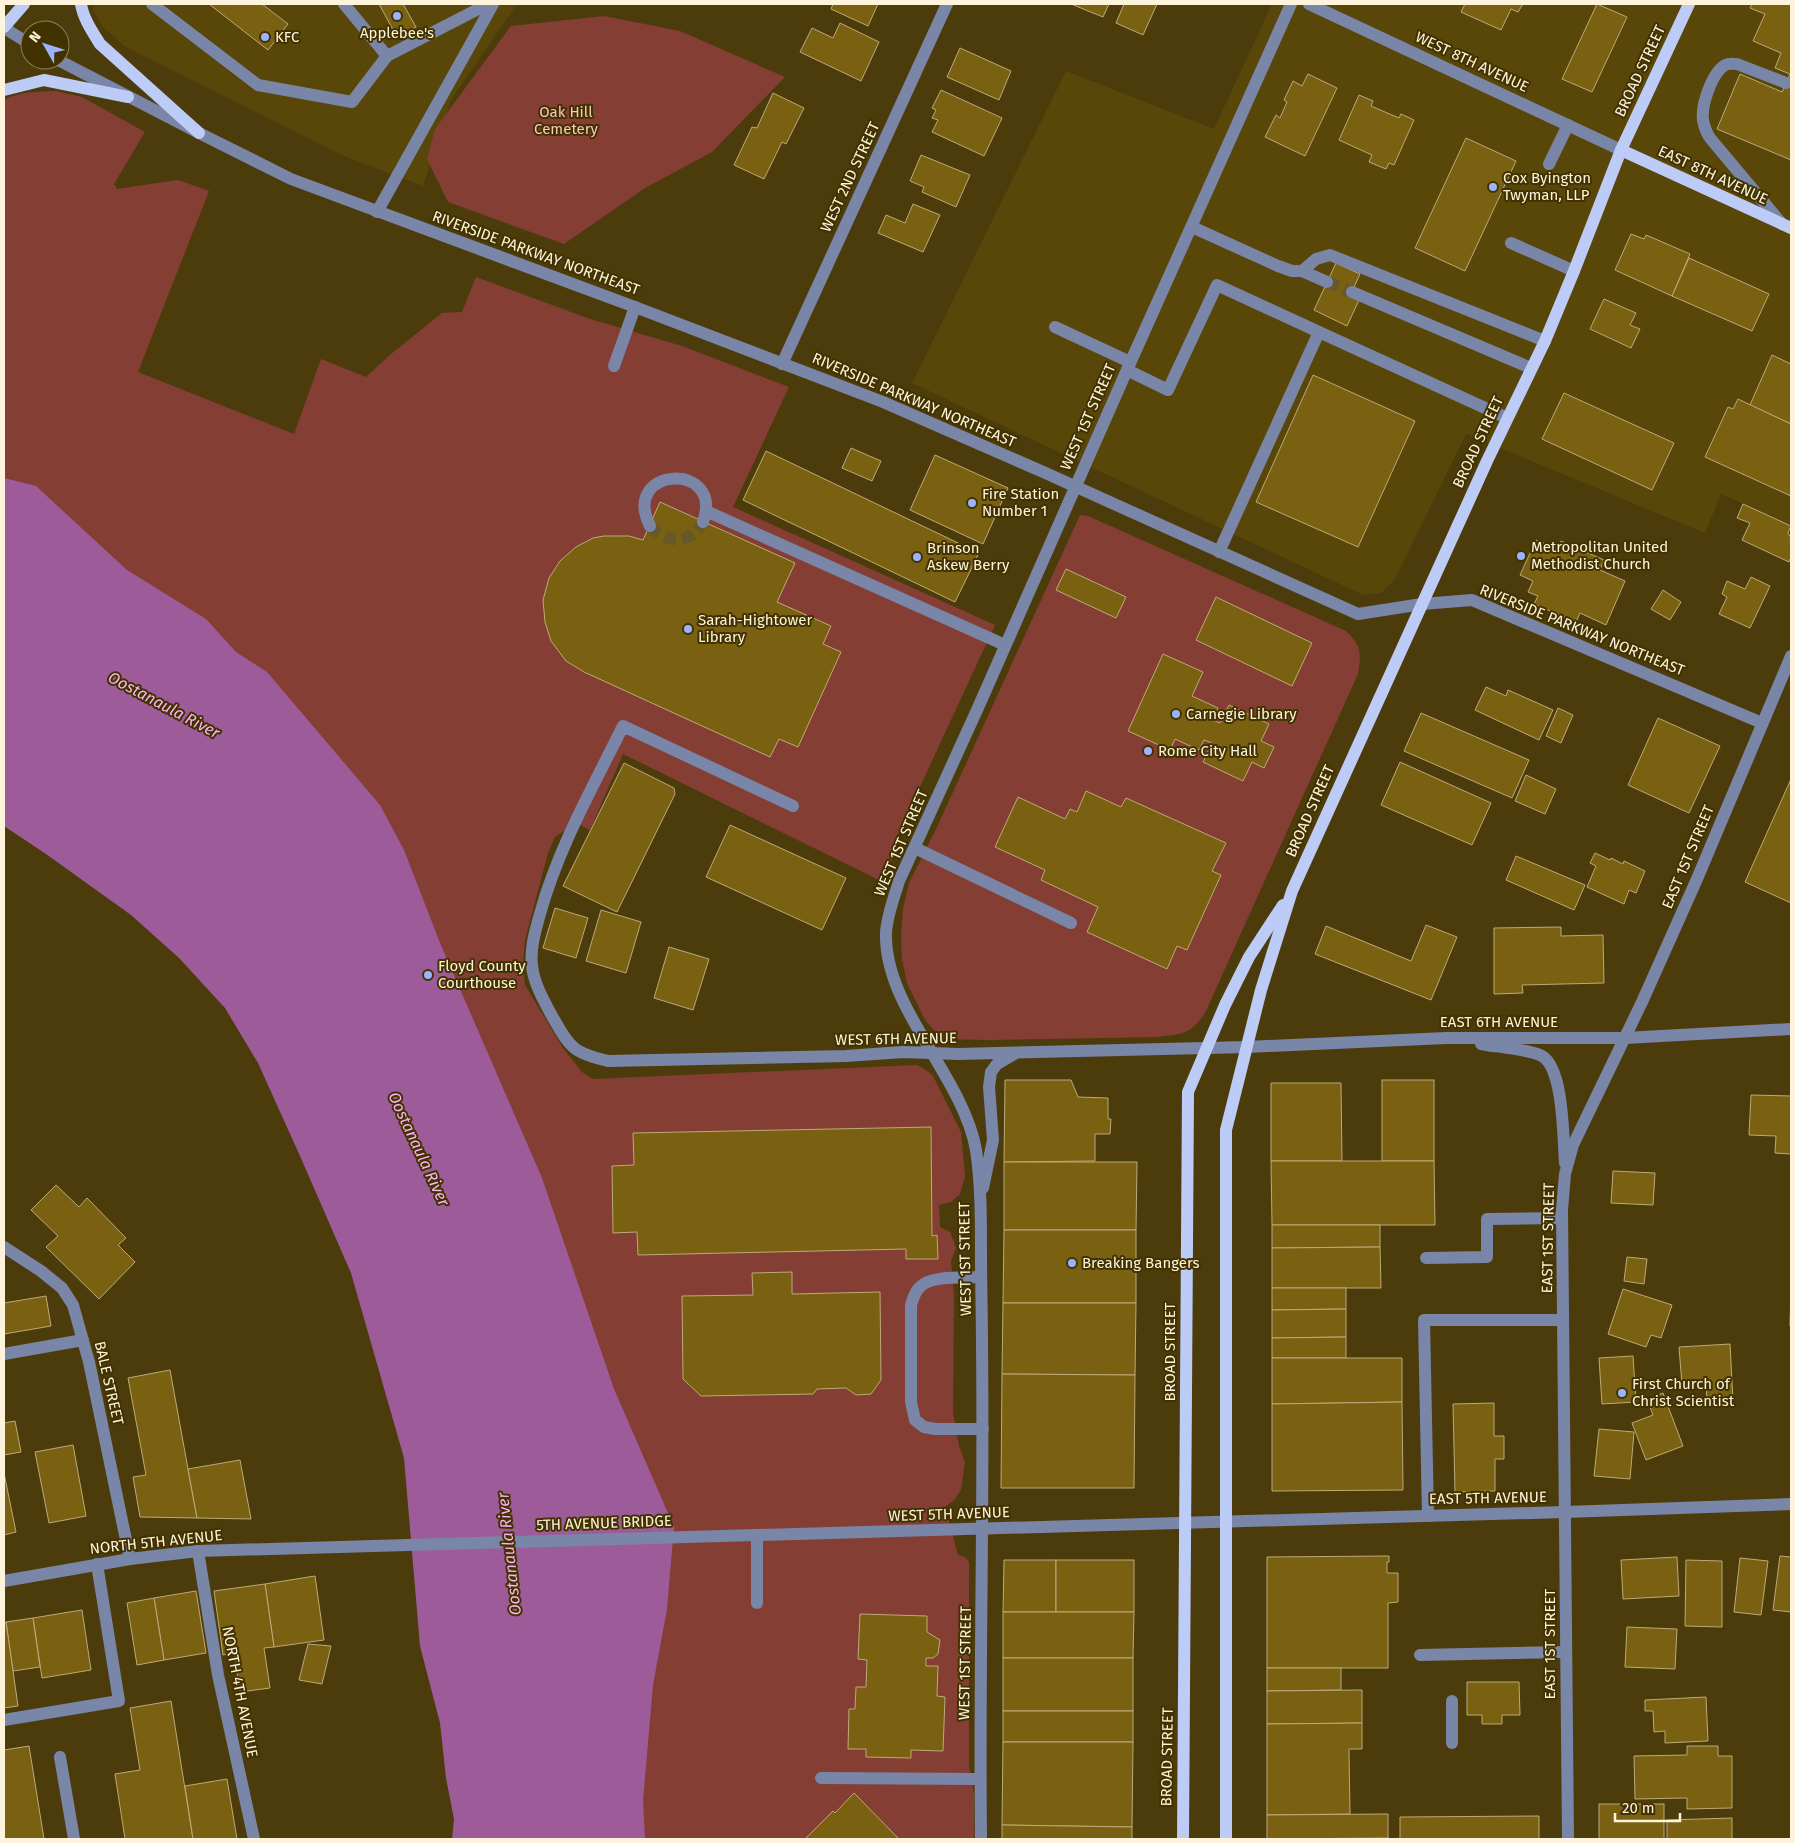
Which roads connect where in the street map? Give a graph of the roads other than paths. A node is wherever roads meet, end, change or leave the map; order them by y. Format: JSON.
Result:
{"nodes":[{"id":1,"x":24,"y":4,"type":"edge"},
{"id":2,"x":81,"y":4,"type":"edge"},
{"id":3,"x":152,"y":4,"type":"edge"},
{"id":4,"x":344,"y":4,"type":"edge"},
{"id":5,"x":488,"y":4,"type":"edge"},
{"id":6,"x":493,"y":4,"type":"edge"},
{"id":7,"x":947,"y":4,"type":"edge"},
{"id":8,"x":1291,"y":4,"type":"edge"},
{"id":9,"x":1309,"y":4,"type":"edge"},
{"id":10,"x":1688,"y":4,"type":"edge"},
{"id":11,"x":4,"y":28,"type":"edge"},
{"id":12,"x":20,"y":38,"type":"edge"},
{"id":13,"x":387,"y":56,"type":"junction"},
{"id":14,"x":70,"y":66,"type":"edge"},
{"id":15,"x":1786,"y":83,"type":"dead end"},
{"id":16,"x":4,"y":90,"type":"edge"},
{"id":17,"x":128,"y":97,"type":"junction"},
{"id":18,"x":1568,"y":126,"type":"junction"},
{"id":19,"x":199,"y":133,"type":"junction"},
{"id":20,"x":1621,"y":150,"type":"junction"},
{"id":21,"x":1549,"y":164,"type":"dead end"},
{"id":22,"x":377,"y":212,"type":"junction"},
{"id":23,"x":1787,"y":226,"type":"edge"},
{"id":24,"x":1192,"y":227,"type":"junction"},
{"id":25,"x":1512,"y":243,"type":"dead end"},
{"id":26,"x":1302,"y":271,"type":"junction"},
{"id":27,"x":1574,"y":271,"type":"junction"},
{"id":28,"x":1327,"y":282,"type":"tunnel mouth"},
{"id":29,"x":1352,"y":292,"type":"tunnel mouth"},
{"id":30,"x":635,"y":307,"type":"junction"},
{"id":31,"x":1056,"y":327,"type":"dead end"},
{"id":32,"x":1319,"y":332,"type":"junction"},
{"id":33,"x":1545,"y":340,"type":"junction"},
{"id":34,"x":782,"y":364,"type":"junction"},
{"id":35,"x":614,"y":366,"type":"dead end"},
{"id":36,"x":1128,"y":366,"type":"junction"},
{"id":37,"x":1531,"y":368,"type":"junction"},
{"id":38,"x":1507,"y":418,"type":"junction"},
{"id":39,"x":1074,"y":488,"type":"junction"},
{"id":40,"x":650,"y":526,"type":"dead end"},
{"id":41,"x":1219,"y":552,"type":"junction"},
{"id":42,"x":1422,"y":604,"type":"junction"},
{"id":43,"x":1005,"y":645,"type":"junction"},
{"id":44,"x":1791,"y":656,"type":"edge"},
{"id":45,"x":1762,"y":723,"type":"junction"},
{"id":46,"x":793,"y":806,"type":"dead end"},
{"id":47,"x":915,"y":848,"type":"junction"},
{"id":48,"x":1292,"y":891,"type":"junction"},
{"id":49,"x":1071,"y":923,"type":"dead end"},
{"id":50,"x":1791,"y":1029,"type":"edge"},
{"id":51,"x":1446,"y":1038,"type":"junction"},
{"id":52,"x":1624,"y":1038,"type":"junction"},
{"id":53,"x":1247,"y":1047,"type":"junction"},
{"id":54,"x":1207,"y":1048,"type":"junction"},
{"id":55,"x":932,"y":1053,"type":"junction"},
{"id":56,"x":1017,"y":1053,"type":"junction"},
{"id":57,"x":1565,"y":1174,"type":"junction"},
{"id":58,"x":981,"y":1200,"type":"junction"},
{"id":59,"x":1562,"y":1218,"type":"junction"},
{"id":60,"x":4,"y":1247,"type":"edge"},
{"id":61,"x":1426,"y":1258,"type":"dead end"},
{"id":62,"x":981,"y":1277,"type":"junction"},
{"id":63,"x":1563,"y":1320,"type":"junction"},
{"id":64,"x":82,"y":1340,"type":"junction"},
{"id":65,"x":4,"y":1354,"type":"edge"},
{"id":66,"x":983,"y":1429,"type":"junction"},
{"id":67,"x":1791,"y":1504,"type":"edge"},
{"id":68,"x":1565,"y":1512,"type":"junction"},
{"id":69,"x":1428,"y":1516,"type":"junction"},
{"id":70,"x":1186,"y":1522,"type":"junction"},
{"id":71,"x":1225,"y":1522,"type":"junction"},
{"id":72,"x":983,"y":1528,"type":"junction"},
{"id":73,"x":757,"y":1535,"type":"junction"},
{"id":74,"x":714,"y":1536,"type":"joint"},
{"id":75,"x":314,"y":1547,"type":"joint"},
{"id":76,"x":198,"y":1551,"type":"junction"},
{"id":77,"x":130,"y":1559,"type":"junction"},
{"id":78,"x":97,"y":1564,"type":"junction"},
{"id":79,"x":4,"y":1581,"type":"edge"},
{"id":80,"x":757,"y":1603,"type":"dead end"},
{"id":81,"x":1566,"y":1652,"type":"junction"},
{"id":82,"x":1420,"y":1655,"type":"dead end"},
{"id":83,"x":1452,"y":1701,"type":"dead end"},
{"id":84,"x":4,"y":1720,"type":"edge"},
{"id":85,"x":1452,"y":1743,"type":"dead end"},
{"id":86,"x":60,"y":1757,"type":"dead end"},
{"id":87,"x":821,"y":1778,"type":"dead end"},
{"id":88,"x":980,"y":1779,"type":"junction"},
{"id":89,"x":74,"y":1839,"type":"edge"},
{"id":90,"x":254,"y":1839,"type":"edge"},
{"id":91,"x":981,"y":1839,"type":"edge"},
{"id":92,"x":1183,"y":1839,"type":"edge"},
{"id":93,"x":1226,"y":1839,"type":"edge"},
{"id":94,"x":1568,"y":1839,"type":"edge"}],
"edges":[{"from":1,"to":11,"type":"main road"},
{"from":2,"to":19,"type":"main road"},
{"from":3,"to":13,"type":"street"},
{"from":4,"to":13,"type":"street"},
{"from":5,"to":13,"type":"street"},
{"from":6,"to":22,"type":"street"},
{"from":7,"to":34,"type":"street","name":"WEST 2ND STREET"},
{"from":8,"to":24,"type":"street","name":"WEST 1ST STREET"},
{"from":9,"to":18,"type":"street","name":"WEST 8TH AVENUE"},
{"from":10,"to":20,"type":"main road","name":"BROAD STREET"},
{"from":11,"to":12,"type":"street"},
{"from":14,"to":17,"type":"street","name":"RIVERSIDE PARKWAY NORTHEAST"},
{"from":15,"to":23,"type":"street"},
{"from":16,"to":17,"type":"main road"},
{"from":17,"to":19,"type":"street","name":"RIVERSIDE PARKWAY NORTHEAST"},
{"from":18,"to":20,"type":"street","name":"WEST 8TH AVENUE"},
{"from":18,"to":21,"type":"street"},
{"from":19,"to":22,"type":"street","name":"RIVERSIDE PARKWAY NORTHEAST"},
{"from":20,"to":23,"type":"main road","name":"EAST 8TH AVENUE"},
{"from":20,"to":27,"type":"main road","name":"BROAD STREET"},
{"from":22,"to":30,"type":"street","name":"RIVERSIDE PARKWAY NORTHEAST"},
{"from":24,"to":26,"type":"street"},
{"from":24,"to":36,"type":"street","name":"WEST 1ST STREET"},
{"from":25,"to":27,"type":"street"},
{"from":26,"to":28,"type":"street"},
{"from":26,"to":33,"type":"street"},
{"from":27,"to":33,"type":"main road","name":"BROAD STREET"},
{"from":29,"to":37,"type":"street"},
{"from":30,"to":34,"type":"street","name":"RIVERSIDE PARKWAY NORTHEAST"},
{"from":30,"to":35,"type":"street"},
{"from":31,"to":36,"type":"street"},
{"from":32,"to":36,"type":"street"},
{"from":32,"to":38,"type":"street"},
{"from":32,"to":41,"type":"street"},
{"from":33,"to":37,"type":"main road","name":"BROAD STREET"},
{"from":34,"to":39,"type":"street","name":"RIVERSIDE PARKWAY NORTHEAST"},
{"from":36,"to":39,"type":"street","name":"WEST 1ST STREET"},
{"from":37,"to":38,"type":"main road","name":"BROAD STREET"},
{"from":38,"to":42,"type":"main road","name":"BROAD STREET"},
{"from":39,"to":41,"type":"street","name":"RIVERSIDE PARKWAY NORTHEAST"},
{"from":39,"to":43,"type":"street","name":"WEST 1ST STREET"},
{"from":40,"to":43,"type":"street"},
{"from":41,"to":42,"type":"street","name":"RIVERSIDE PARKWAY NORTHEAST"},
{"from":42,"to":45,"type":"street","name":"RIVERSIDE PARKWAY NORTHEAST"},
{"from":42,"to":48,"type":"main road","name":"BROAD STREET"},
{"from":43,"to":47,"type":"street","name":"WEST 1ST STREET"},
{"from":44,"to":45,"type":"street","name":"EAST 1ST STREET"},
{"from":45,"to":52,"type":"street","name":"EAST 1ST STREET"},
{"from":46,"to":55,"type":"street","name":"WEST 6TH AVENUE"},
{"from":47,"to":49,"type":"street"},
{"from":47,"to":55,"type":"street","name":"WEST 1ST STREET"},
{"from":48,"to":53,"type":"main road","name":"BROAD STREET"},
{"from":48,"to":54,"type":"main road","name":"BROAD STREET"},
{"from":50,"to":52,"type":"street","name":"EAST 6TH AVENUE"},
{"from":51,"to":52,"type":"street","name":"EAST 6TH AVENUE"},
{"from":51,"to":53,"type":"street","name":"EAST 6TH AVENUE"},
{"from":51,"to":57,"type":"street"},
{"from":52,"to":57,"type":"street","name":"EAST 1ST STREET"},
{"from":53,"to":54,"type":"street","name":"EAST 6TH AVENUE"},
{"from":53,"to":71,"type":"main road","name":"BROAD STREET"},
{"from":54,"to":56,"type":"street","name":"WEST 6TH AVENUE"},
{"from":54,"to":70,"type":"main road","name":"BROAD STREET"},
{"from":55,"to":56,"type":"street","name":"WEST 6TH AVENUE"},
{"from":55,"to":58,"type":"street","name":"WEST 1ST STREET"},
{"from":56,"to":58,"type":"street"},
{"from":57,"to":59,"type":"street","name":"EAST 1ST STREET"},
{"from":58,"to":62,"type":"street","name":"WEST 1ST STREET"},
{"from":59,"to":61,"type":"street"},
{"from":59,"to":63,"type":"street","name":"EAST 1ST STREET"},
{"from":60,"to":64,"type":"street","name":"BALE STREET"},
{"from":62,"to":66,"type":"street","name":"WEST 1ST STREET"},
{"from":62,"to":66,"type":"street"},
{"from":63,"to":68,"type":"street","name":"EAST 1ST STREET"},
{"from":63,"to":69,"type":"street"},
{"from":64,"to":65,"type":"street"},
{"from":64,"to":77,"type":"street","name":"BALE STREET"},
{"from":66,"to":72,"type":"street","name":"WEST 1ST STREET"},
{"from":67,"to":68,"type":"street","name":"EAST 5TH AVENUE"},
{"from":68,"to":69,"type":"street","name":"EAST 5TH AVENUE"},
{"from":68,"to":81,"type":"street","name":"EAST 1ST STREET"},
{"from":69,"to":71,"type":"street","name":"EAST 5TH AVENUE"},
{"from":70,"to":71,"type":"street","name":"EAST 5TH AVENUE"},
{"from":70,"to":72,"type":"street","name":"WEST 5TH AVENUE"},
{"from":70,"to":92,"type":"main road","name":"BROAD STREET"},
{"from":71,"to":93,"type":"main road","name":"BROAD STREET"},
{"from":72,"to":73,"type":"street","name":"WEST 5TH AVENUE"},
{"from":72,"to":88,"type":"street","name":"WEST 1ST STREET"},
{"from":73,"to":74,"type":"street","name":"WEST 5TH AVENUE"},
{"from":73,"to":80,"type":"street"},
{"from":74,"to":75,"type":"street","name":"5TH AVENUE BRIDGE"},
{"from":75,"to":76,"type":"street","name":"NORTH 5TH AVENUE"},
{"from":76,"to":77,"type":"street","name":"NORTH 5TH AVENUE"},
{"from":76,"to":90,"type":"street","name":"NORTH 4TH AVENUE"},
{"from":77,"to":78,"type":"street","name":"NORTH 5TH AVENUE"},
{"from":78,"to":79,"type":"street","name":"NORTH 5TH AVENUE"},
{"from":78,"to":84,"type":"street"},
{"from":81,"to":82,"type":"street"},
{"from":81,"to":94,"type":"street","name":"EAST 1ST STREET"},
{"from":83,"to":85,"type":"street"},
{"from":86,"to":89,"type":"street"},
{"from":87,"to":88,"type":"street"},
{"from":88,"to":91,"type":"street","name":"WEST 1ST STREET"}]}
